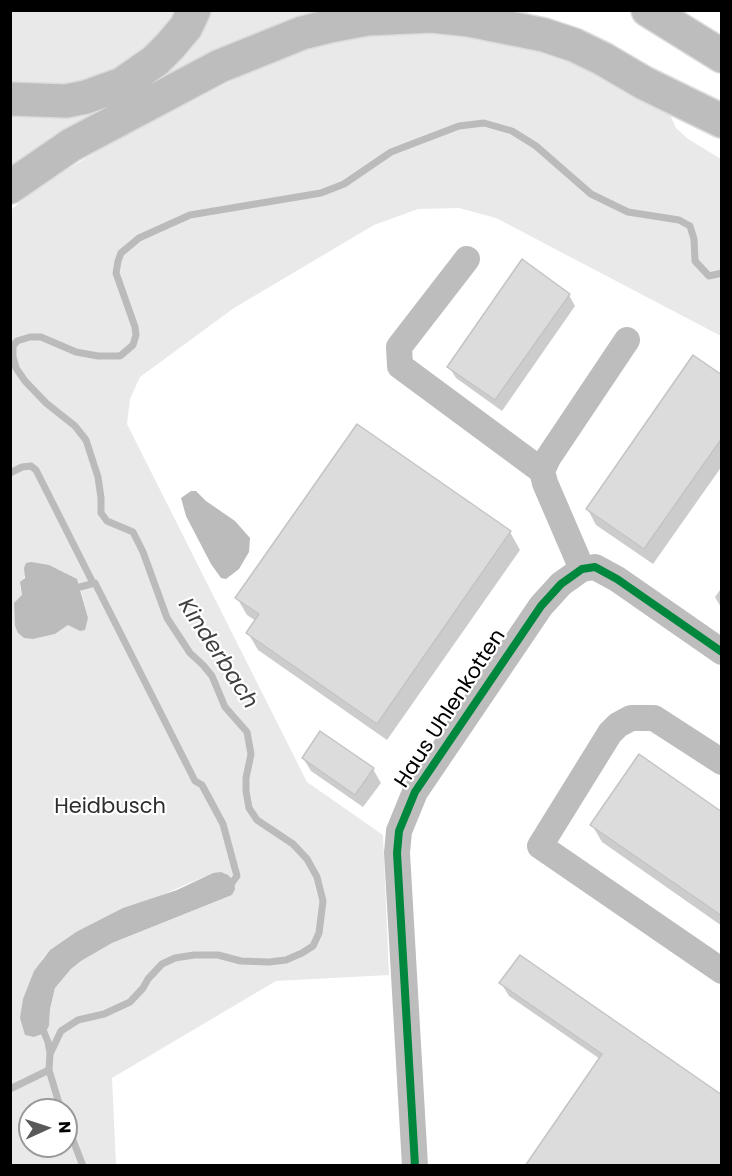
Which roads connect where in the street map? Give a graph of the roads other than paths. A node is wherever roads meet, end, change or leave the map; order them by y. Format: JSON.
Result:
{"nodes":[{"id":1,"x":195,"y":10,"type":"edge"},
{"id":2,"x":546,"y":10,"type":"edge"},
{"id":3,"x":648,"y":10,"type":"edge"},
{"id":4,"x":722,"y":56,"type":"edge"},
{"id":5,"x":10,"y":99,"type":"edge"},
{"id":6,"x":722,"y":121,"type":"edge"},
{"id":7,"x":10,"y":188,"type":"edge"},
{"id":8,"x":467,"y":259,"type":"dead end"},
{"id":9,"x":627,"y":340,"type":"dead end"},
{"id":10,"x":542,"y":471,"type":"junction"},
{"id":11,"x":582,"y":569,"type":"junction"},
{"id":12,"x":722,"y":652,"type":"edge"},
{"id":13,"x":722,"y":762,"type":"edge"},
{"id":14,"x":722,"y":971,"type":"edge"},
{"id":15,"x":416,"y":1166,"type":"edge"}],
"edges":[{"from":1,"to":5,"type":"highway"},
{"from":2,"to":6,"type":"highway"},
{"from":3,"to":4,"type":"highway"},
{"from":6,"to":7,"type":"highway"},
{"from":8,"to":10,"type":"street"},
{"from":9,"to":10,"type":"street"},
{"from":10,"to":11,"type":"street"},
{"from":11,"to":12,"type":"street"},
{"from":11,"to":15,"type":"street","name":"Haus Uhlenkotten"},
{"from":13,"to":14,"type":"street"}]}
